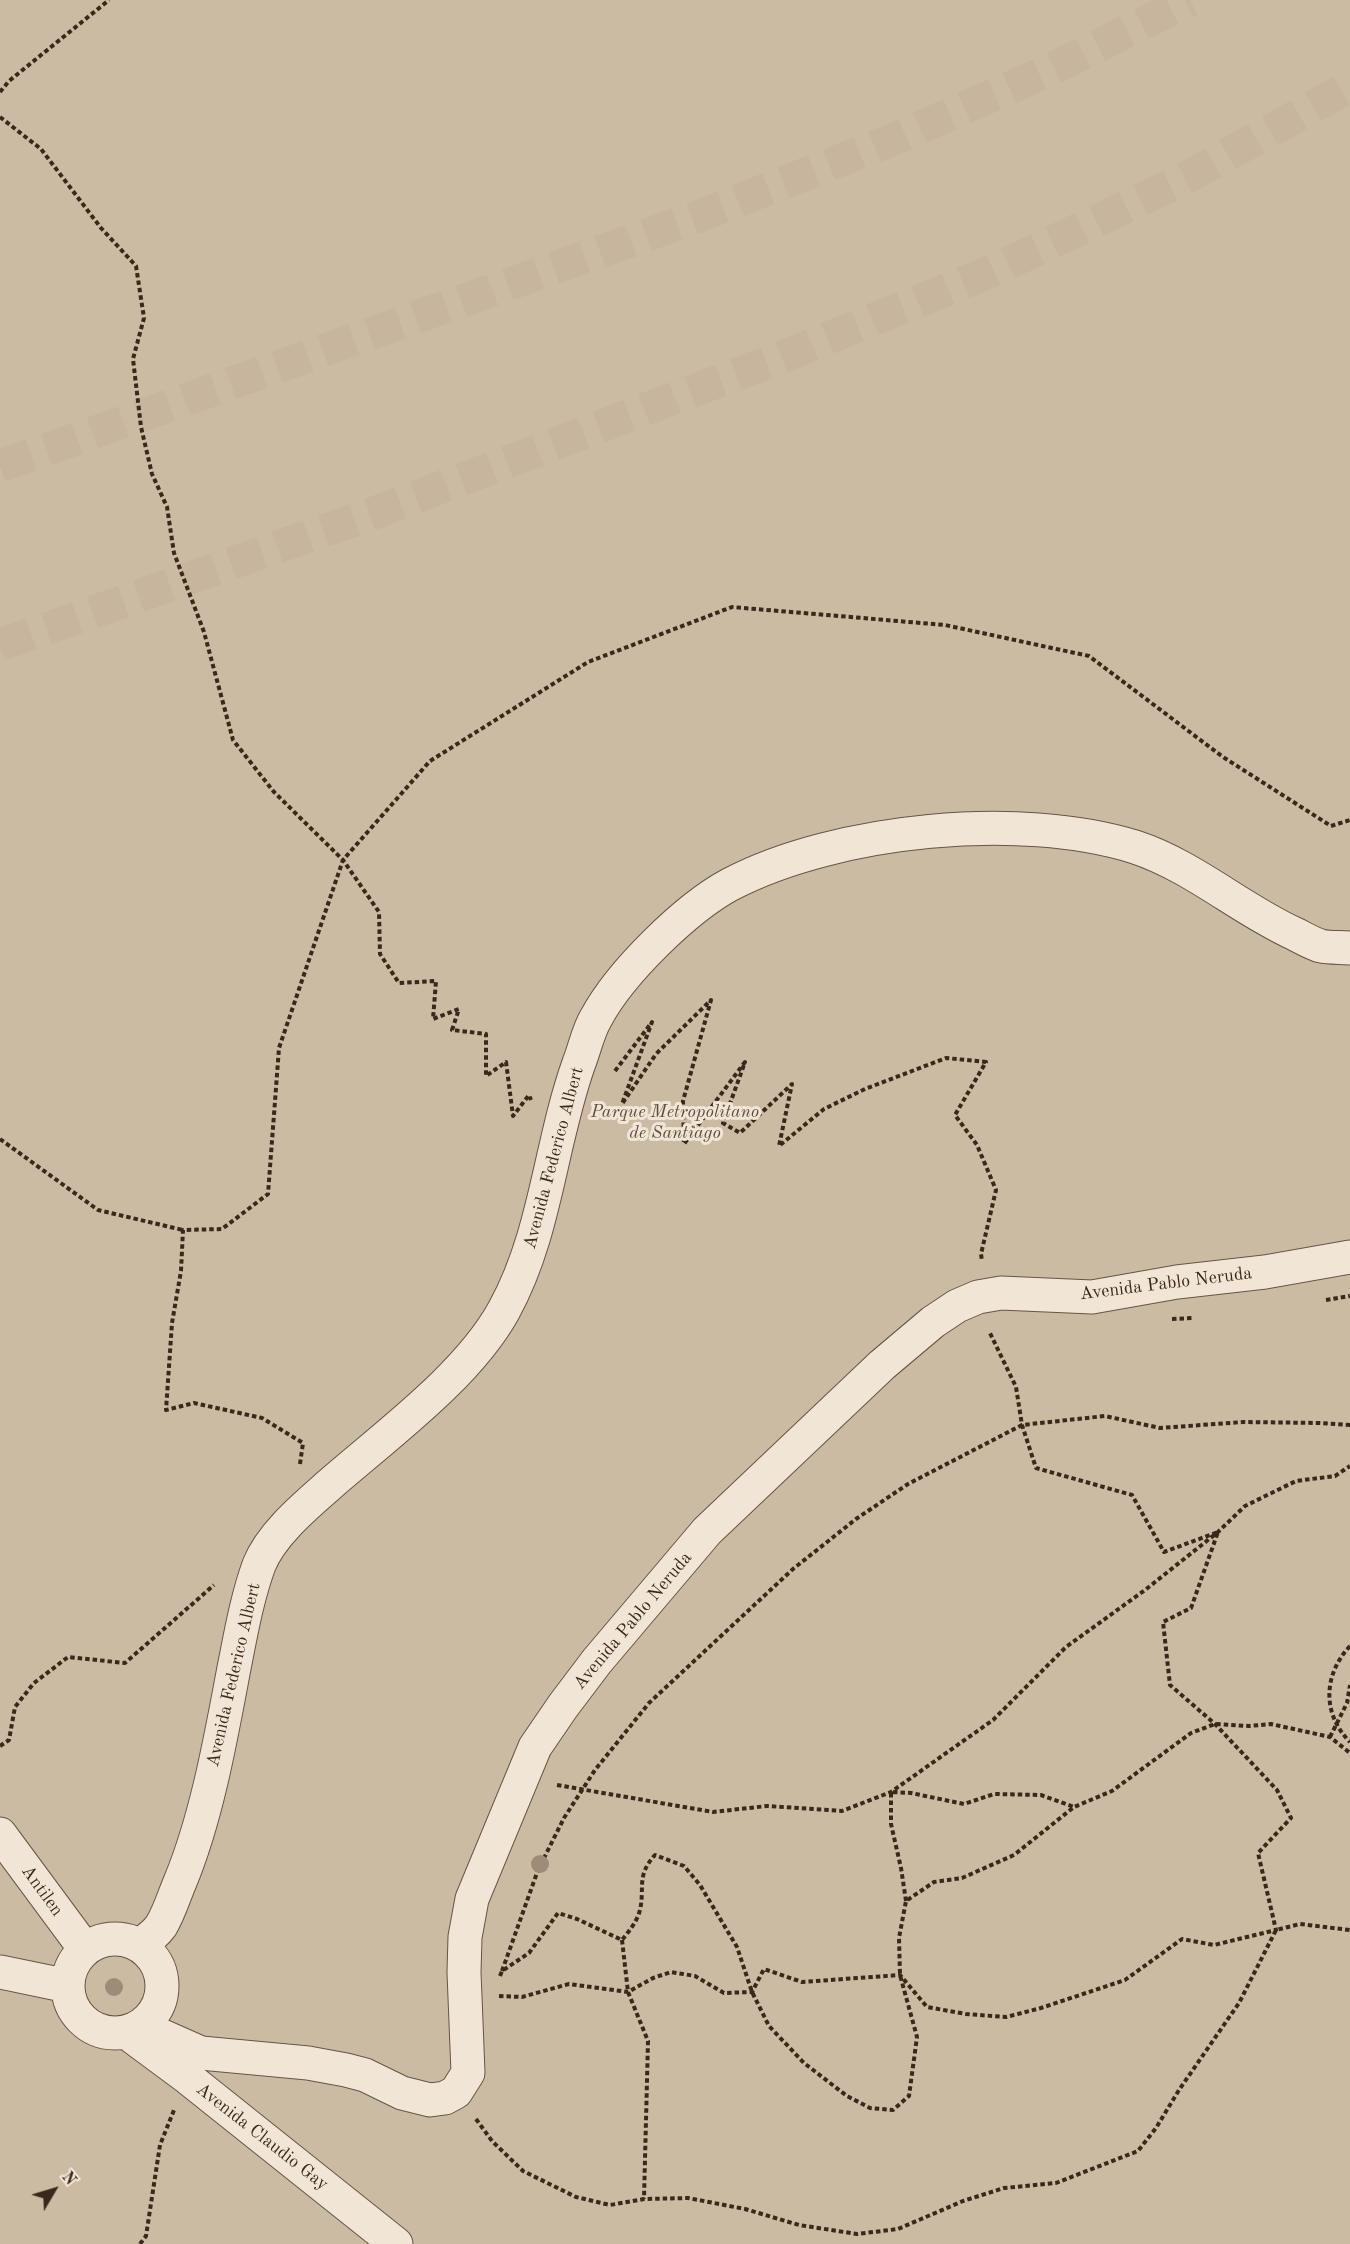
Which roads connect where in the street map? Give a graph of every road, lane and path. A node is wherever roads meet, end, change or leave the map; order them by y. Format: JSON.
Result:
{"nodes":[{"id":1,"x":109,"y":0,"type":"edge"},
{"id":2,"x":0,"y":92,"type":"edge"},
{"id":3,"x":0,"y":117,"type":"edge"},
{"id":4,"x":1350,"y":820,"type":"edge"},
{"id":5,"x":343,"y":860,"type":"junction"},
{"id":6,"x":1350,"y":948,"type":"edge"},
{"id":7,"x":613,"y":1075,"type":"dead end"},
{"id":8,"x":0,"y":1139,"type":"edge"},
{"id":9,"x":555,"y":1150,"type":"junction"},
{"id":10,"x":183,"y":1230,"type":"junction"},
{"id":11,"x":1350,"y":1257,"type":"edge"},
{"id":12,"x":987,"y":1295,"type":"junction"},
{"id":13,"x":1350,"y":1296,"type":"edge"},
{"id":14,"x":1315,"y":1301,"type":"dead end"},
{"id":15,"x":1200,"y":1317,"type":"dead end"},
{"id":16,"x":1167,"y":1318,"type":"dead end"},
{"id":17,"x":1022,"y":1425,"type":"junction"},
{"id":18,"x":1350,"y":1425,"type":"edge"},
{"id":19,"x":1350,"y":1466,"type":"edge"},
{"id":20,"x":292,"y":1518,"type":"junction"},
{"id":21,"x":1218,"y":1532,"type":"junction"},
{"id":22,"x":222,"y":1579,"type":"dead end"},
{"id":23,"x":1350,"y":1646,"type":"edge"},
{"id":24,"x":1350,"y":1685,"type":"edge"},
{"id":25,"x":1215,"y":1724,"type":"junction"},
{"id":26,"x":1337,"y":1725,"type":"junction"},
{"id":27,"x":1330,"y":1737,"type":"junction"},
{"id":28,"x":1350,"y":1742,"type":"edge"},
{"id":29,"x":0,"y":1746,"type":"edge"},
{"id":30,"x":1350,"y":1753,"type":"edge"},
{"id":31,"x":554,"y":1784,"type":"dead end"},
{"id":32,"x":583,"y":1789,"type":"junction"},
{"id":33,"x":891,"y":1792,"type":"junction"},
{"id":34,"x":1074,"y":1807,"type":"junction"},
{"id":35,"x":0,"y":1834,"type":"edge"},
{"id":36,"x":906,"y":1901,"type":"junction"},
{"id":37,"x":1276,"y":1930,"type":"junction"},
{"id":38,"x":1350,"y":1930,"type":"edge"},
{"id":39,"x":622,"y":1940,"type":"junction"},
{"id":40,"x":140,"y":1946,"type":"junction"},
{"id":41,"x":85,"y":1948,"type":"junction"},
{"id":42,"x":0,"y":1972,"type":"edge"},
{"id":43,"x":900,"y":1975,"type":"junction"},
{"id":44,"x":68,"y":1986,"type":"junction"},
{"id":45,"x":628,"y":1992,"type":"junction"},
{"id":46,"x":752,"y":1992,"type":"junction"},
{"id":47,"x":495,"y":1996,"type":"dead end"},
{"id":48,"x":132,"y":2029,"type":"junction"},
{"id":49,"x":188,"y":2078,"type":"junction"},
{"id":50,"x":456,"y":2092,"type":"junction"},
{"id":51,"x":644,"y":2199,"type":"junction"},
{"id":52,"x":140,"y":2244,"type":"edge"},
{"id":53,"x":396,"y":2244,"type":"edge"}],
"edges":[{"from":1,"to":2,"type":"path"},
{"from":3,"to":5,"type":"path"},
{"from":4,"to":5,"type":"path"},
{"from":5,"to":9,"type":"path"},
{"from":5,"to":10,"type":"path"},
{"from":6,"to":9,"type":"street","name":"Avenida Federico Albert"},
{"from":7,"to":12,"type":"path"},
{"from":8,"to":10,"type":"path"},
{"from":9,"to":20,"type":"street","name":"Avenida Federico Albert"},
{"from":10,"to":20,"type":"path"},
{"from":11,"to":12,"type":"street","name":"Avenida Pablo Neruda"},
{"from":12,"to":17,"type":"path"},
{"from":12,"to":50,"type":"street","name":"Avenida Pablo Neruda"},
{"from":13,"to":14,"type":"path"},
{"from":15,"to":16,"type":"path"},
{"from":17,"to":18,"type":"path"},
{"from":17,"to":21,"type":"path"},
{"from":17,"to":32,"type":"path"},
{"from":19,"to":21,"type":"path"},
{"from":20,"to":40,"type":"street","name":"Avenida Federico Albert"},
{"from":21,"to":25,"type":"path"},
{"from":21,"to":33,"type":"path"},
{"from":22,"to":29,"type":"path"},
{"from":23,"to":26,"type":"path"},
{"from":24,"to":26,"type":"path"},
{"from":25,"to":27,"type":"path"},
{"from":25,"to":34,"type":"path"},
{"from":25,"to":37,"type":"path"},
{"from":26,"to":27,"type":"path"},
{"from":26,"to":28,"type":"path"},
{"from":27,"to":30,"type":"path"},
{"from":31,"to":32,"type":"path"},
{"from":32,"to":33,"type":"path"},
{"from":32,"to":39,"type":"path"},
{"from":33,"to":34,"type":"path"},
{"from":33,"to":36,"type":"path"},
{"from":34,"to":36,"type":"path"},
{"from":35,"to":41,"type":"street","name":"Antilen"},
{"from":36,"to":43,"type":"path"},
{"from":37,"to":38,"type":"path"},
{"from":37,"to":43,"type":"path"},
{"from":37,"to":51,"type":"path"},
{"from":39,"to":45,"type":"path"},
{"from":39,"to":46,"type":"path"},
{"from":40,"to":41,"type":"street"},
{"from":40,"to":48,"type":"street"},
{"from":41,"to":44,"type":"street"},
{"from":42,"to":44,"type":"street"},
{"from":43,"to":46,"type":"path"},
{"from":43,"to":46,"type":"path"},
{"from":44,"to":48,"type":"street"},
{"from":45,"to":46,"type":"path"},
{"from":45,"to":47,"type":"path"},
{"from":45,"to":51,"type":"path"},
{"from":48,"to":49,"type":"street","name":"Avenida Claudio Gay"},
{"from":48,"to":50,"type":"street"},
{"from":49,"to":52,"type":"path"},
{"from":49,"to":53,"type":"street","name":"Avenida Claudio Gay"},
{"from":50,"to":51,"type":"path"}]}
